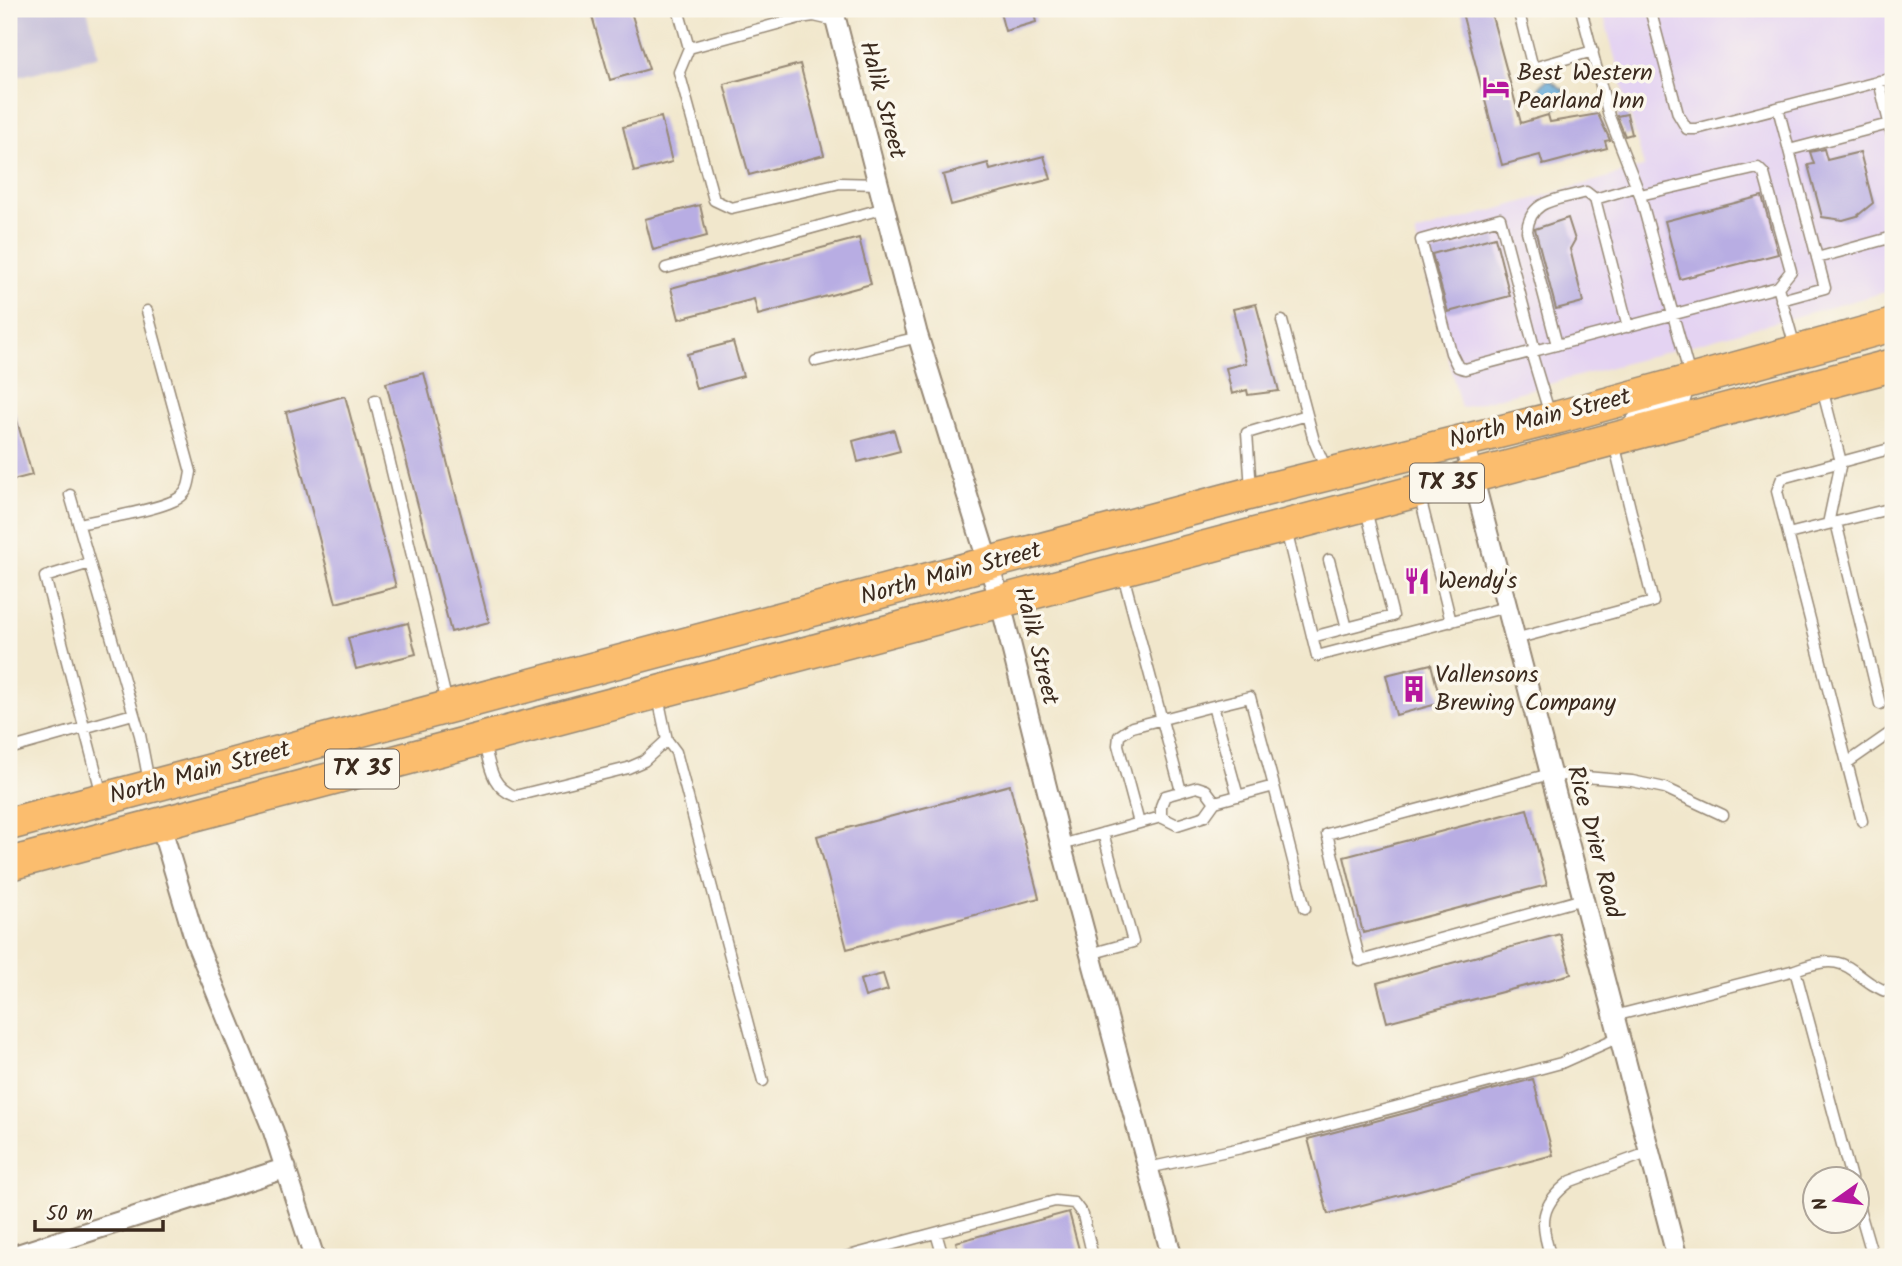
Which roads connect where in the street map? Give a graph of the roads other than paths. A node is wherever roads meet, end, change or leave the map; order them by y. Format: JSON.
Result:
{"nodes":[{"id":1,"x":678,"y":9,"type":"edge"},
{"id":2,"x":1518,"y":9,"type":"edge"},
{"id":3,"x":1581,"y":9,"type":"edge"},
{"id":4,"x":1650,"y":9,"type":"edge"},
{"id":5,"x":797,"y":14,"type":"edge"},
{"id":6,"x":835,"y":15,"type":"edge"},
{"id":7,"x":689,"y":48,"type":"junction"},
{"id":8,"x":1593,"y":51,"type":"junction"},
{"id":9,"x":1893,"y":78,"type":"edge"},
{"id":10,"x":1879,"y":81,"type":"junction"},
{"id":11,"x":1777,"y":108,"type":"junction"},
{"id":12,"x":1889,"y":124,"type":"junction"},
{"id":13,"x":1893,"y":139,"type":"edge"},
{"id":14,"x":1789,"y":150,"type":"junction"},
{"id":15,"x":879,"y":184,"type":"junction"},
{"id":16,"x":1637,"y":191,"type":"junction"},
{"id":17,"x":1595,"y":199,"type":"junction"},
{"id":18,"x":885,"y":208,"type":"junction"},
{"id":19,"x":1893,"y":237,"type":"edge"},
{"id":20,"x":1817,"y":258,"type":"junction"},
{"id":21,"x":666,"y":268,"type":"dead end"},
{"id":22,"x":1778,"y":287,"type":"junction"},
{"id":23,"x":1781,"y":300,"type":"junction"},
{"id":24,"x":147,"y":311,"type":"dead end"},
{"id":25,"x":1671,"y":315,"type":"junction"},
{"id":26,"x":1282,"y":321,"type":"dead end"},
{"id":27,"x":1893,"y":326,"type":"edge"},
{"id":28,"x":1628,"y":327,"type":"junction"},
{"id":29,"x":919,"y":337,"type":"junction"},
{"id":30,"x":1557,"y":345,"type":"junction"},
{"id":31,"x":1533,"y":351,"type":"junction"},
{"id":32,"x":1797,"y":351,"type":"junction"},
{"id":33,"x":816,"y":361,"type":"dead end"},
{"id":34,"x":1893,"y":365,"type":"edge"},
{"id":35,"x":1691,"y":380,"type":"junction"},
{"id":36,"x":1821,"y":384,"type":"junction"},
{"id":37,"x":375,"y":400,"type":"dead end"},
{"id":38,"x":1307,"y":415,"type":"junction"},
{"id":39,"x":1551,"y":419,"type":"junction"},
{"id":40,"x":1464,"y":439,"type":"junction"},
{"id":41,"x":1613,"y":440,"type":"junction"},
{"id":42,"x":1893,"y":448,"type":"edge"},
{"id":43,"x":1841,"y":462,"type":"junction"},
{"id":44,"x":1328,"y":473,"type":"junction"},
{"id":45,"x":1474,"y":476,"type":"junction"},
{"id":46,"x":1418,"y":491,"type":"junction"},
{"id":47,"x":1252,"y":493,"type":"junction"},
{"id":48,"x":70,"y":495,"type":"dead end"},
{"id":49,"x":1364,"y":505,"type":"junction"},
{"id":50,"x":1893,"y":508,"type":"edge"},
{"id":51,"x":1832,"y":523,"type":"junction"},
{"id":52,"x":79,"y":524,"type":"junction"},
{"id":53,"x":1285,"y":526,"type":"junction"},
{"id":54,"x":1788,"y":534,"type":"junction"},
{"id":55,"x":1329,"y":560,"type":"dead end"},
{"id":56,"x":90,"y":563,"type":"junction"},
{"id":57,"x":988,"y":563,"type":"junction"},
{"id":58,"x":1121,"y":570,"type":"junction"},
{"id":59,"x":1000,"y":601,"type":"junction"},
{"id":60,"x":1506,"y":607,"type":"junction"},
{"id":61,"x":1451,"y":622,"type":"junction"},
{"id":62,"x":1347,"y":628,"type":"junction"},
{"id":63,"x":1312,"y":637,"type":"junction"},
{"id":64,"x":1515,"y":639,"type":"junction"},
{"id":65,"x":645,"y":655,"type":"junction"},
{"id":66,"x":657,"y":693,"type":"junction"},
{"id":67,"x":1880,"y":704,"type":"dead end"},
{"id":68,"x":1213,"y":706,"type":"junction"},
{"id":69,"x":448,"y":707,"type":"junction"},
{"id":70,"x":133,"y":714,"type":"junction"},
{"id":71,"x":1161,"y":719,"type":"junction"},
{"id":72,"x":83,"y":728,"type":"junction"},
{"id":73,"x":1893,"y":731,"type":"edge"},
{"id":74,"x":482,"y":738,"type":"junction"},
{"id":75,"x":667,"y":740,"type":"junction"},
{"id":76,"x":9,"y":749,"type":"edge"},
{"id":77,"x":1847,"y":763,"type":"junction"},
{"id":78,"x":1550,"y":774,"type":"junction"},
{"id":79,"x":150,"y":786,"type":"junction"},
{"id":80,"x":1274,"y":786,"type":"junction"},
{"id":81,"x":1181,"y":791,"type":"junction"},
{"id":82,"x":1238,"y":796,"type":"junction"},
{"id":83,"x":103,"y":799,"type":"junction"},
{"id":84,"x":1215,"y":802,"type":"junction"},
{"id":85,"x":1723,"y":815,"type":"dead end"},
{"id":86,"x":1161,"y":817,"type":"junction"},
{"id":87,"x":1862,"y":821,"type":"dead end"},
{"id":88,"x":160,"y":823,"type":"junction"},
{"id":89,"x":1139,"y":823,"type":"junction"},
{"id":90,"x":9,"y":824,"type":"edge"},
{"id":91,"x":1103,"y":834,"type":"junction"},
{"id":92,"x":1061,"y":845,"type":"junction"},
{"id":93,"x":9,"y":864,"type":"edge"},
{"id":94,"x":1583,"y":899,"type":"junction"},
{"id":95,"x":1304,"y":908,"type":"dead end"},
{"id":96,"x":1090,"y":954,"type":"junction"},
{"id":97,"x":1795,"y":970,"type":"junction"},
{"id":98,"x":1893,"y":994,"type":"edge"},
{"id":99,"x":1614,"y":1016,"type":"junction"},
{"id":100,"x":1619,"y":1037,"type":"junction"},
{"id":101,"x":762,"y":1081,"type":"dead end"},
{"id":102,"x":1650,"y":1152,"type":"junction"},
{"id":103,"x":1847,"y":1164,"type":"edge"},
{"id":104,"x":286,"y":1168,"type":"junction"},
{"id":105,"x":1148,"y":1168,"type":"junction"},
{"id":106,"x":936,"y":1233,"type":"junction"},
{"id":107,"x":1867,"y":1234,"type":"edge"},
{"id":108,"x":1674,"y":1256,"type":"edge"},
{"id":109,"x":10,"y":1257,"type":"edge"},
{"id":110,"x":314,"y":1257,"type":"edge"},
{"id":111,"x":845,"y":1257,"type":"edge"},
{"id":112,"x":943,"y":1257,"type":"edge"},
{"id":113,"x":1093,"y":1257,"type":"edge"},
{"id":114,"x":1172,"y":1257,"type":"edge"},
{"id":115,"x":1551,"y":1257,"type":"edge"},
{"id":116,"x":1873,"y":1257,"type":"edge"}],
"edges":[{"from":1,"to":7,"type":"lane"},
{"from":2,"to":8,"type":"lane"},
{"from":3,"to":8,"type":"lane"},
{"from":4,"to":11,"type":"lane"},
{"from":5,"to":6,"type":"lane"},
{"from":5,"to":7,"type":"lane"},
{"from":6,"to":15,"type":"street","name":"Halik Street"},
{"from":7,"to":15,"type":"lane"},
{"from":8,"to":16,"type":"lane"},
{"from":9,"to":10,"type":"lane"},
{"from":10,"to":11,"type":"lane"},
{"from":10,"to":12,"type":"lane"},
{"from":11,"to":14,"type":"lane"},
{"from":12,"to":13,"type":"lane"},
{"from":12,"to":14,"type":"lane"},
{"from":14,"to":20,"type":"lane"},
{"from":15,"to":18,"type":"street","name":"Halik Street"},
{"from":16,"to":17,"type":"lane"},
{"from":16,"to":22,"type":"lane"},
{"from":16,"to":25,"type":"lane"},
{"from":17,"to":28,"type":"lane"},
{"from":17,"to":30,"type":"lane"},
{"from":18,"to":21,"type":"lane"},
{"from":18,"to":29,"type":"street","name":"Halik Street"},
{"from":19,"to":20,"type":"lane"},
{"from":20,"to":23,"type":"lane"},
{"from":22,"to":23,"type":"lane"},
{"from":22,"to":25,"type":"lane"},
{"from":23,"to":32,"type":"lane"},
{"from":24,"to":52,"type":"lane"},
{"from":25,"to":28,"type":"lane"},
{"from":25,"to":35,"type":"lane"},
{"from":26,"to":38,"type":"lane"},
{"from":27,"to":32,"type":"main road","name":"North Main Street","number":"TX 35"},
{"from":28,"to":30,"type":"lane"},
{"from":29,"to":33,"type":"lane"},
{"from":29,"to":57,"type":"street","name":"Halik Street"},
{"from":30,"to":31,"type":"lane"},
{"from":31,"to":31,"type":"lane"},
{"from":31,"to":39,"type":"lane"},
{"from":32,"to":35,"type":"main road","name":"North Main Street","number":"TX 35"},
{"from":34,"to":36,"type":"main road","name":"North Main Street","number":"TX 35"},
{"from":35,"to":39,"type":"main road","name":"North Main Street","number":"TX 35"},
{"from":35,"to":41,"type":"lane"},
{"from":36,"to":41,"type":"main road","name":"North Main Street","number":"TX 35"},
{"from":36,"to":43,"type":"lane"},
{"from":37,"to":69,"type":"lane"},
{"from":38,"to":44,"type":"lane"},
{"from":38,"to":47,"type":"lane"},
{"from":39,"to":40,"type":"main road","name":"North Main Street","number":"TX 35"},
{"from":40,"to":44,"type":"main road","name":"North Main Street","number":"TX 35"},
{"from":40,"to":45,"type":"street","name":"Rice Drier Road"},
{"from":41,"to":45,"type":"main road","name":"North Main Street","number":"TX 35"},
{"from":41,"to":64,"type":"lane"},
{"from":42,"to":43,"type":"lane"},
{"from":43,"to":51,"type":"lane"},
{"from":43,"to":54,"type":"lane"},
{"from":44,"to":47,"type":"main road","name":"North Main Street","number":"TX 35"},
{"from":45,"to":46,"type":"main road","name":"North Main Street","number":"TX 35"},
{"from":45,"to":60,"type":"street","name":"Rice Drier Road"},
{"from":46,"to":49,"type":"main road","name":"North Main Street","number":"TX 35"},
{"from":46,"to":61,"type":"lane"},
{"from":47,"to":57,"type":"main road","name":"North Main Street","number":"TX 35"},
{"from":48,"to":52,"type":"lane"},
{"from":49,"to":53,"type":"main road","name":"North Main Street","number":"TX 35"},
{"from":49,"to":62,"type":"lane"},
{"from":50,"to":51,"type":"lane"},
{"from":51,"to":54,"type":"lane"},
{"from":51,"to":67,"type":"lane"},
{"from":52,"to":56,"type":"lane"},
{"from":53,"to":58,"type":"main road","name":"North Main Street","number":"TX 35"},
{"from":53,"to":63,"type":"lane"},
{"from":54,"to":77,"type":"lane"},
{"from":55,"to":62,"type":"lane"},
{"from":56,"to":70,"type":"lane"},
{"from":56,"to":72,"type":"lane"},
{"from":57,"to":59,"type":"street","name":"Halik Street"},
{"from":57,"to":65,"type":"main road","name":"North Main Street","number":"TX 35"},
{"from":58,"to":59,"type":"main road","name":"North Main Street","number":"TX 35"},
{"from":58,"to":71,"type":"lane"},
{"from":59,"to":66,"type":"main road","name":"North Main Street","number":"TX 35"},
{"from":59,"to":92,"type":"street","name":"Halik Street"},
{"from":60,"to":61,"type":"lane"},
{"from":60,"to":64,"type":"street","name":"Rice Drier Road"},
{"from":61,"to":63,"type":"lane"},
{"from":62,"to":63,"type":"lane"},
{"from":64,"to":78,"type":"street","name":"Rice Drier Road"},
{"from":65,"to":66,"type":"main road"},
{"from":65,"to":69,"type":"main road","name":"North Main Street","number":"TX 35"},
{"from":66,"to":74,"type":"main road","name":"North Main Street","number":"TX 35"},
{"from":66,"to":75,"type":"lane"},
{"from":68,"to":71,"type":"lane"},
{"from":68,"to":80,"type":"lane"},
{"from":68,"to":82,"type":"lane"},
{"from":69,"to":79,"type":"main road","name":"North Main Street","number":"TX 35"},
{"from":70,"to":72,"type":"lane"},
{"from":70,"to":79,"type":"lane"},
{"from":71,"to":81,"type":"lane"},
{"from":71,"to":89,"type":"lane"},
{"from":72,"to":76,"type":"lane"},
{"from":72,"to":83,"type":"lane"},
{"from":73,"to":77,"type":"lane"},
{"from":74,"to":75,"type":"lane"},
{"from":74,"to":88,"type":"main road","name":"North Main Street","number":"TX 35"},
{"from":75,"to":101,"type":"lane"},
{"from":77,"to":87,"type":"lane"},
{"from":78,"to":85,"type":"lane"},
{"from":78,"to":94,"type":"street","name":"Rice Drier Road"},
{"from":78,"to":94,"type":"lane"},
{"from":79,"to":83,"type":"main road","name":"North Main Street","number":"TX 35"},
{"from":79,"to":88,"type":"main road"},
{"from":80,"to":82,"type":"lane"},
{"from":80,"to":95,"type":"lane"},
{"from":81,"to":84,"type":"lane"},
{"from":81,"to":86,"type":"lane"},
{"from":82,"to":84,"type":"lane"},
{"from":83,"to":90,"type":"main road","name":"North Main Street","number":"TX 35"},
{"from":84,"to":86,"type":"lane"},
{"from":86,"to":89,"type":"lane"},
{"from":88,"to":93,"type":"main road","name":"North Main Street","number":"TX 35"},
{"from":88,"to":104,"type":"street"},
{"from":89,"to":91,"type":"lane"},
{"from":91,"to":92,"type":"lane"},
{"from":91,"to":96,"type":"lane"},
{"from":92,"to":96,"type":"street","name":"Halik Street"},
{"from":94,"to":99,"type":"street","name":"Rice Drier Road"},
{"from":96,"to":105,"type":"street","name":"Halik Street"},
{"from":97,"to":98,"type":"lane"},
{"from":97,"to":99,"type":"lane"},
{"from":97,"to":103,"type":"lane"},
{"from":99,"to":100,"type":"street","name":"Rice Drier Road"},
{"from":100,"to":102,"type":"street","name":"Rice Drier Road"},
{"from":100,"to":105,"type":"lane"},
{"from":102,"to":108,"type":"street","name":"Rice Drier Road"},
{"from":102,"to":115,"type":"lane"},
{"from":104,"to":109,"type":"street"},
{"from":104,"to":110,"type":"street"},
{"from":105,"to":114,"type":"street","name":"Halik Street"},
{"from":106,"to":111,"type":"lane"},
{"from":106,"to":112,"type":"lane"},
{"from":106,"to":113,"type":"lane"},
{"from":107,"to":116,"type":"lane"}]}
